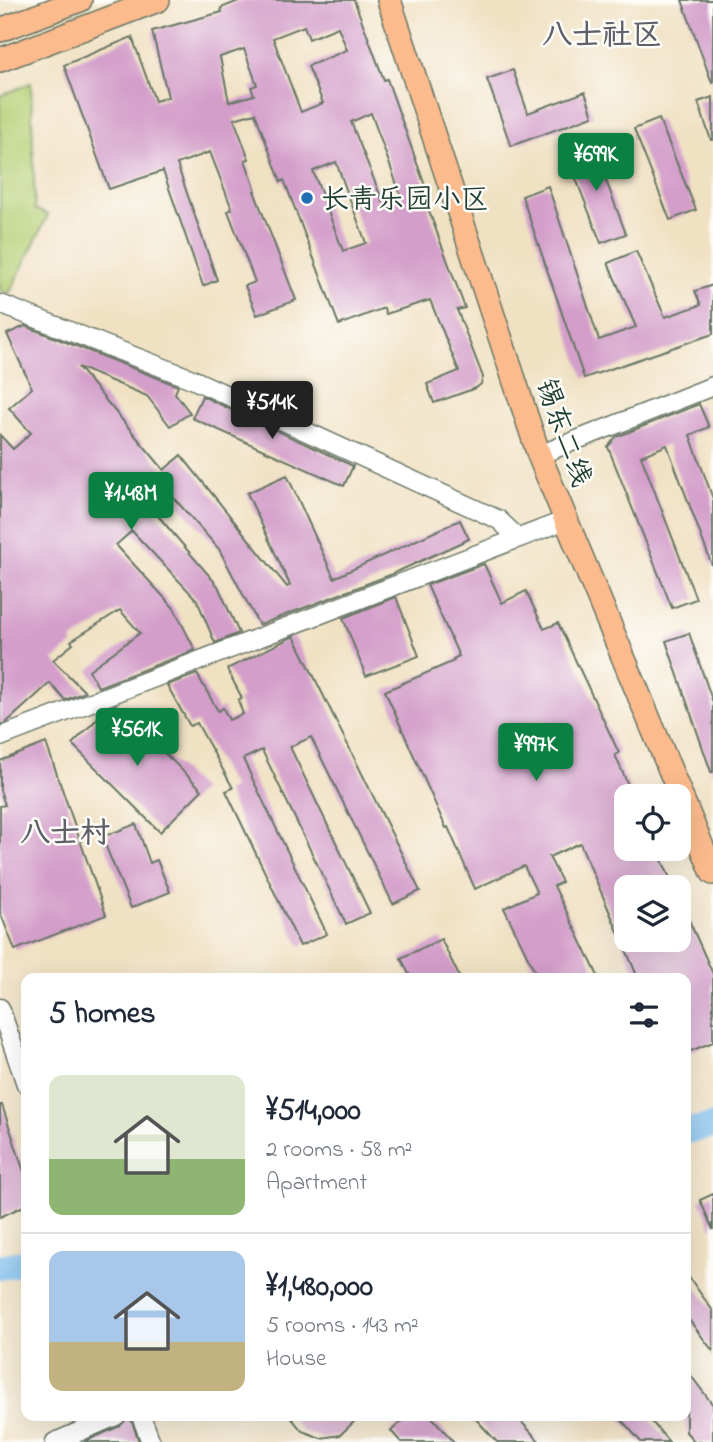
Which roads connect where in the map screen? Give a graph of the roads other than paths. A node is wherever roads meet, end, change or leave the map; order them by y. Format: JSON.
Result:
{"nodes":[{"id":1,"x":80,"y":0,"type":"edge"},
{"id":2,"x":158,"y":0,"type":"edge"},
{"id":3,"x":389,"y":0,"type":"edge"},
{"id":4,"x":0,"y":30,"type":"edge"},
{"id":5,"x":0,"y":60,"type":"edge"},
{"id":6,"x":0,"y":304,"type":"edge"},
{"id":7,"x":713,"y":386,"type":"edge"},
{"id":8,"x":539,"y":455,"type":"junction"},
{"id":9,"x":566,"y":520,"type":"junction"},
{"id":10,"x":518,"y":538,"type":"junction"},
{"id":11,"x":0,"y":737,"type":"edge"},
{"id":12,"x":713,"y":873,"type":"edge"},
{"id":13,"x":0,"y":1008,"type":"edge"},
{"id":14,"x":21,"y":1069,"type":"edge"},
{"id":15,"x":104,"y":1421,"type":"edge"},
{"id":16,"x":143,"y":1421,"type":"edge"},
{"id":17,"x":55,"y":1442,"type":"edge"},
{"id":18,"x":151,"y":1442,"type":"edge"}],
"edges":[{"from":1,"to":4,"type":"main road"},
{"from":2,"to":5,"type":"main road"},
{"from":3,"to":8,"type":"main road","name":"锡东二线"},
{"from":6,"to":10,"type":"street"},
{"from":7,"to":8,"type":"street"},
{"from":8,"to":9,"type":"main road","name":"锡东二线"},
{"from":9,"to":10,"type":"street"},
{"from":9,"to":12,"type":"main road","name":"锡东二线"},
{"from":10,"to":11,"type":"street"},
{"from":13,"to":14,"type":"street"},
{"from":15,"to":17,"type":"street"},
{"from":16,"to":18,"type":"street"}]}
